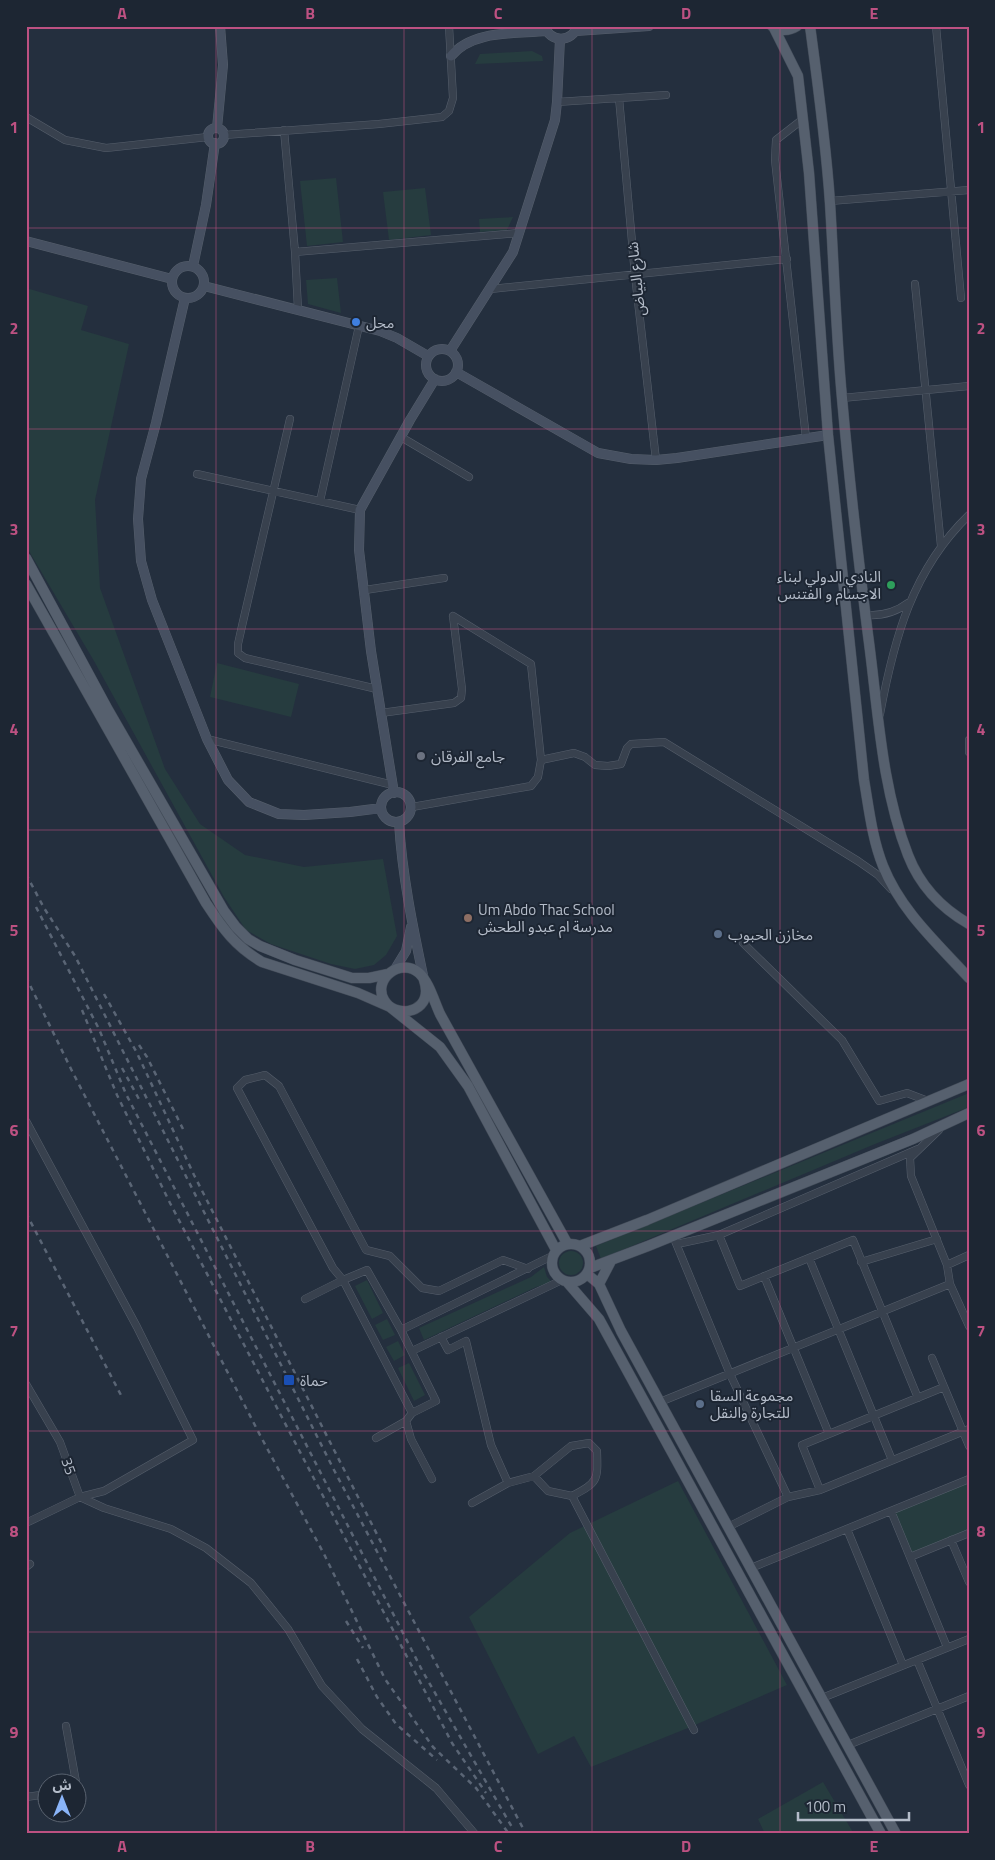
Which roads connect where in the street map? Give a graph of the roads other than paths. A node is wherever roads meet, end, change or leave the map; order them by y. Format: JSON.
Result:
{"nodes":[{"id":1,"x":220,"y":26,"type":"edge"},
{"id":2,"x":449,"y":26,"type":"edge"},
{"id":3,"x":650,"y":26,"type":"edge"},
{"id":4,"x":797,"y":26,"type":"edge"},
{"id":5,"x":810,"y":26,"type":"edge"},
{"id":6,"x":936,"y":26,"type":"edge"},
{"id":7,"x":773,"y":27,"type":"edge"},
{"id":8,"x":577,"y":28,"type":"edge"},
{"id":9,"x":545,"y":29,"type":"edge"},
{"id":10,"x":560,"y":39,"type":"junction"},
{"id":11,"x":450,"y":56,"type":"junction"},
{"id":12,"x":666,"y":95,"type":"dead end"},
{"id":13,"x":619,"y":98,"type":"junction"},
{"id":14,"x":558,"y":102,"type":"junction"},
{"id":15,"x":26,"y":117,"type":"edge"},
{"id":16,"x":803,"y":119,"type":"junction"},
{"id":17,"x":284,"y":130,"type":"junction"},
{"id":18,"x":220,"y":131,"type":"junction"},
{"id":19,"x":212,"y":140,"type":"junction"},
{"id":20,"x":969,"y":190,"type":"edge"},
{"id":21,"x":950,"y":192,"type":"junction"},
{"id":22,"x":830,"y":201,"type":"junction"},
{"id":23,"x":519,"y":233,"type":"junction"},
{"id":24,"x":26,"y":241,"type":"edge"},
{"id":25,"x":296,"y":252,"type":"junction"},
{"id":26,"x":787,"y":259,"type":"junction"},
{"id":27,"x":193,"y":266,"type":"junction"},
{"id":28,"x":635,"y":275,"type":"junction"},
{"id":29,"x":172,"y":279,"type":"junction"},
{"id":30,"x":915,"y":284,"type":"dead end"},
{"id":31,"x":204,"y":286,"type":"junction"},
{"id":32,"x":491,"y":289,"type":"junction"},
{"id":33,"x":184,"y":298,"type":"junction"},
{"id":34,"x":960,"y":298,"type":"dead end"},
{"id":35,"x":298,"y":309,"type":"junction"},
{"id":36,"x":359,"y":326,"type":"junction"},
{"id":37,"x":450,"y":351,"type":"junction"},
{"id":38,"x":428,"y":356,"type":"junction"},
{"id":39,"x":456,"y":372,"type":"junction"},
{"id":40,"x":435,"y":379,"type":"junction"},
{"id":41,"x":969,"y":386,"type":"edge"},
{"id":42,"x":927,"y":390,"type":"junction"},
{"id":43,"x":842,"y":398,"type":"junction"},
{"id":44,"x":290,"y":419,"type":"dead end"},
{"id":45,"x":828,"y":435,"type":"junction"},
{"id":46,"x":401,"y":437,"type":"junction"},
{"id":47,"x":806,"y":438,"type":"junction"},
{"id":48,"x":656,"y":460,"type":"junction"},
{"id":49,"x":197,"y":474,"type":"dead end"},
{"id":50,"x":469,"y":477,"type":"dead end"},
{"id":51,"x":272,"y":491,"type":"junction"},
{"id":52,"x":320,"y":501,"type":"junction"},
{"id":53,"x":360,"y":510,"type":"junction"},
{"id":54,"x":969,"y":515,"type":"edge"},
{"id":55,"x":941,"y":546,"type":"junction"},
{"id":56,"x":26,"y":558,"type":"edge"},
{"id":57,"x":444,"y":578,"type":"dead end"},
{"id":58,"x":26,"y":584,"type":"edge"},
{"id":59,"x":364,"y":590,"type":"junction"},
{"id":60,"x":909,"y":603,"type":"junction"},
{"id":61,"x":866,"y":615,"type":"junction"},
{"id":62,"x":377,"y":689,"type":"junction"},
{"id":63,"x":381,"y":713,"type":"junction"},
{"id":64,"x":879,"y":719,"type":"junction"},
{"id":65,"x":207,"y":739,"type":"junction"},
{"id":66,"x":969,"y":740,"type":"edge"},
{"id":67,"x":969,"y":752,"type":"edge"},
{"id":68,"x":541,"y":760,"type":"junction"},
{"id":69,"x":393,"y":789,"type":"junction"},
{"id":70,"x":412,"y":807,"type":"junction"},
{"id":71,"x":381,"y":808,"type":"junction"},
{"id":72,"x":399,"y":822,"type":"junction"},
{"id":73,"x":898,"y":896,"type":"junction"},
{"id":74,"x":412,"y":922,"type":"junction"},
{"id":75,"x":969,"y":924,"type":"edge"},
{"id":76,"x":743,"y":943,"type":"dead end"},
{"id":77,"x":391,"y":972,"type":"junction"},
{"id":78,"x":969,"y":978,"type":"edge"},
{"id":79,"x":424,"y":980,"type":"junction"},
{"id":80,"x":390,"y":1007,"type":"junction"},
{"id":81,"x":969,"y":1084,"type":"edge"},
{"id":82,"x":929,"y":1102,"type":"junction"},
{"id":83,"x":969,"y":1114,"type":"edge"},
{"id":84,"x":26,"y":1121,"type":"edge"},
{"id":85,"x":946,"y":1123,"type":"junction"},
{"id":86,"x":918,"y":1149,"type":"junction"},
{"id":87,"x":719,"y":1235,"type":"junction"},
{"id":88,"x":937,"y":1239,"type":"junction"},
{"id":89,"x":675,"y":1240,"type":"junction"},
{"id":90,"x":568,"y":1244,"type":"junction"},
{"id":91,"x":580,"y":1246,"type":"junction"},
{"id":92,"x":554,"y":1253,"type":"junction"},
{"id":93,"x":969,"y":1255,"type":"edge"},
{"id":94,"x":809,"y":1258,"type":"junction"},
{"id":95,"x":611,"y":1261,"type":"junction"},
{"id":96,"x":861,"y":1262,"type":"junction"},
{"id":97,"x":947,"y":1265,"type":"junction"},
{"id":98,"x":528,"y":1269,"type":"junction"},
{"id":99,"x":588,"y":1271,"type":"junction"},
{"id":100,"x":764,"y":1276,"type":"junction"},
{"id":101,"x":343,"y":1280,"type":"junction"},
{"id":102,"x":564,"y":1281,"type":"junction"},
{"id":103,"x":599,"y":1284,"type":"junction"},
{"id":104,"x":950,"y":1284,"type":"junction"},
{"id":105,"x":305,"y":1299,"type":"dead end"},
{"id":106,"x":882,"y":1312,"type":"junction"},
{"id":107,"x":969,"y":1326,"type":"edge"},
{"id":108,"x":401,"y":1330,"type":"junction"},
{"id":109,"x":838,"y":1330,"type":"junction"},
{"id":110,"x":441,"y":1337,"type":"junction"},
{"id":111,"x":794,"y":1348,"type":"junction"},
{"id":112,"x":412,"y":1351,"type":"junction"},
{"id":113,"x":932,"y":1358,"type":"dead end"},
{"id":114,"x":730,"y":1374,"type":"junction"},
{"id":115,"x":26,"y":1384,"type":"edge"},
{"id":116,"x":944,"y":1387,"type":"junction"},
{"id":117,"x":918,"y":1398,"type":"junction"},
{"id":118,"x":660,"y":1402,"type":"junction"},
{"id":119,"x":412,"y":1413,"type":"junction"},
{"id":120,"x":874,"y":1416,"type":"junction"},
{"id":121,"x":406,"y":1422,"type":"junction"},
{"id":122,"x":966,"y":1430,"type":"edge"},
{"id":123,"x":830,"y":1434,"type":"junction"},
{"id":124,"x":376,"y":1438,"type":"dead end"},
{"id":125,"x":969,"y":1446,"type":"edge"},
{"id":126,"x":892,"y":1460,"type":"junction"},
{"id":127,"x":534,"y":1476,"type":"junction"},
{"id":128,"x":432,"y":1479,"type":"dead end"},
{"id":129,"x":969,"y":1479,"type":"edge"},
{"id":130,"x":508,"y":1483,"type":"junction"},
{"id":131,"x":820,"y":1490,"type":"junction"},
{"id":132,"x":572,"y":1496,"type":"junction"},
{"id":133,"x":80,"y":1497,"type":"junction"},
{"id":134,"x":788,"y":1497,"type":"junction"},
{"id":135,"x":472,"y":1503,"type":"dead end"},
{"id":136,"x":891,"y":1511,"type":"junction"},
{"id":137,"x":26,"y":1523,"type":"edge"},
{"id":138,"x":728,"y":1527,"type":"junction"},
{"id":139,"x":847,"y":1529,"type":"junction"},
{"id":140,"x":969,"y":1533,"type":"edge"},
{"id":141,"x":951,"y":1540,"type":"junction"},
{"id":142,"x":910,"y":1557,"type":"junction"},
{"id":143,"x":751,"y":1568,"type":"junction"},
{"id":144,"x":969,"y":1582,"type":"edge"},
{"id":145,"x":969,"y":1638,"type":"edge"},
{"id":146,"x":947,"y":1647,"type":"junction"},
{"id":147,"x":917,"y":1660,"type":"junction"},
{"id":148,"x":903,"y":1666,"type":"junction"},
{"id":149,"x":969,"y":1696,"type":"edge"},
{"id":150,"x":822,"y":1698,"type":"junction"},
{"id":151,"x":938,"y":1709,"type":"junction"},
{"id":152,"x":66,"y":1726,"type":"dead end"},
{"id":153,"x":694,"y":1730,"type":"dead end"},
{"id":154,"x":848,"y":1745,"type":"junction"},
{"id":155,"x":74,"y":1772,"type":"edge"},
{"id":156,"x":969,"y":1785,"type":"edge"},
{"id":157,"x":475,"y":1834,"type":"edge"},
{"id":158,"x":881,"y":1834,"type":"edge"},
{"id":159,"x":896,"y":1834,"type":"edge"}],
"edges":[{"from":1,"to":18,"type":"street"},
{"from":2,"to":11,"type":"street"},
{"from":3,"to":8,"type":"street"},
{"from":4,"to":7,"type":"main road"},
{"from":5,"to":22,"type":"main road"},
{"from":6,"to":21,"type":"street"},
{"from":7,"to":16,"type":"main road"},
{"from":8,"to":10,"type":"street"},
{"from":9,"to":10,"type":"street"},
{"from":9,"to":11,"type":"street"},
{"from":10,"to":14,"type":"street"},
{"from":11,"to":17,"type":"street"},
{"from":12,"to":13,"type":"street"},
{"from":13,"to":14,"type":"street"},
{"from":13,"to":28,"type":"street","name":"شارع البياض"},
{"from":14,"to":23,"type":"street"},
{"from":15,"to":19,"type":"street"},
{"from":16,"to":26,"type":"street"},
{"from":16,"to":45,"type":"main road"},
{"from":17,"to":18,"type":"street"},
{"from":17,"to":25,"type":"street"},
{"from":18,"to":19,"type":"street"},
{"from":18,"to":19,"type":"street"},
{"from":19,"to":27,"type":"street"},
{"from":20,"to":21,"type":"street"},
{"from":21,"to":22,"type":"street"},
{"from":21,"to":34,"type":"street"},
{"from":22,"to":43,"type":"main road"},
{"from":23,"to":25,"type":"street"},
{"from":23,"to":32,"type":"street"},
{"from":24,"to":29,"type":"street"},
{"from":25,"to":35,"type":"street"},
{"from":26,"to":28,"type":"street"},
{"from":26,"to":47,"type":"street"},
{"from":27,"to":29,"type":"street"},
{"from":27,"to":31,"type":"street"},
{"from":28,"to":32,"type":"street"},
{"from":28,"to":48,"type":"street","name":"شارع البياض"},
{"from":29,"to":33,"type":"street"},
{"from":30,"to":42,"type":"street"},
{"from":31,"to":33,"type":"street"},
{"from":31,"to":35,"type":"street"},
{"from":32,"to":37,"type":"street"},
{"from":33,"to":65,"type":"street"},
{"from":35,"to":36,"type":"street"},
{"from":36,"to":38,"type":"street"},
{"from":36,"to":52,"type":"street"},
{"from":37,"to":38,"type":"street"},
{"from":37,"to":39,"type":"street"},
{"from":38,"to":40,"type":"street"},
{"from":39,"to":40,"type":"street"},
{"from":39,"to":48,"type":"street"},
{"from":40,"to":46,"type":"street"},
{"from":41,"to":42,"type":"street"},
{"from":42,"to":43,"type":"street"},
{"from":42,"to":55,"type":"street"},
{"from":43,"to":61,"type":"main road"},
{"from":44,"to":51,"type":"street"},
{"from":45,"to":47,"type":"street"},
{"from":45,"to":73,"type":"main road"},
{"from":46,"to":50,"type":"street"},
{"from":46,"to":53,"type":"street"},
{"from":47,"to":48,"type":"street"},
{"from":49,"to":51,"type":"street"},
{"from":51,"to":52,"type":"street"},
{"from":51,"to":62,"type":"street"},
{"from":52,"to":53,"type":"street"},
{"from":53,"to":59,"type":"street"},
{"from":54,"to":55,"type":"street"},
{"from":55,"to":60,"type":"street"},
{"from":56,"to":77,"type":"main road"},
{"from":57,"to":59,"type":"street"},
{"from":58,"to":80,"type":"main road"},
{"from":59,"to":62,"type":"street"},
{"from":60,"to":61,"type":"street"},
{"from":60,"to":64,"type":"street"},
{"from":61,"to":64,"type":"main road"},
{"from":62,"to":63,"type":"street"},
{"from":63,"to":68,"type":"street"},
{"from":63,"to":69,"type":"street"},
{"from":64,"to":75,"type":"main road"},
{"from":65,"to":69,"type":"street"},
{"from":65,"to":71,"type":"street"},
{"from":66,"to":67,"type":"street"},
{"from":68,"to":70,"type":"street"},
{"from":68,"to":73,"type":"street"},
{"from":69,"to":70,"type":"street"},
{"from":69,"to":71,"type":"street"},
{"from":70,"to":72,"type":"street"},
{"from":71,"to":72,"type":"street"},
{"from":72,"to":74,"type":"street"},
{"from":73,"to":78,"type":"main road"},
{"from":74,"to":77,"type":"street"},
{"from":74,"to":79,"type":"street"},
{"from":76,"to":82,"type":"street"},
{"from":77,"to":79,"type":"main road"},
{"from":77,"to":80,"type":"main road"},
{"from":79,"to":80,"type":"main road"},
{"from":79,"to":90,"type":"main road"},
{"from":80,"to":92,"type":"main road"},
{"from":81,"to":82,"type":"main road"},
{"from":82,"to":91,"type":"main road"},
{"from":83,"to":85,"type":"main road"},
{"from":84,"to":133,"type":"street"},
{"from":85,"to":86,"type":"street"},
{"from":85,"to":89,"type":"main road"},
{"from":86,"to":87,"type":"street"},
{"from":86,"to":88,"type":"street"},
{"from":87,"to":89,"type":"street"},
{"from":87,"to":100,"type":"street"},
{"from":88,"to":96,"type":"street"},
{"from":88,"to":97,"type":"street"},
{"from":89,"to":95,"type":"main road"},
{"from":89,"to":114,"type":"street"},
{"from":90,"to":91,"type":"main road"},
{"from":90,"to":92,"type":"main road"},
{"from":91,"to":99,"type":"main road"},
{"from":92,"to":98,"type":"street"},
{"from":92,"to":102,"type":"main road"},
{"from":93,"to":97,"type":"street"},
{"from":94,"to":96,"type":"street"},
{"from":94,"to":100,"type":"street"},
{"from":94,"to":109,"type":"street"},
{"from":95,"to":99,"type":"main road"},
{"from":95,"to":103,"type":"main road"},
{"from":96,"to":106,"type":"street"},
{"from":97,"to":104,"type":"street"},
{"from":98,"to":101,"type":"street"},
{"from":98,"to":108,"type":"street"},
{"from":99,"to":102,"type":"main road"},
{"from":99,"to":103,"type":"main road"},
{"from":100,"to":111,"type":"street"},
{"from":101,"to":105,"type":"street"},
{"from":101,"to":108,"type":"street"},
{"from":101,"to":119,"type":"street"},
{"from":102,"to":110,"type":"street"},
{"from":102,"to":158,"type":"main road"},
{"from":103,"to":118,"type":"main road"},
{"from":104,"to":106,"type":"street"},
{"from":104,"to":107,"type":"street"},
{"from":106,"to":109,"type":"street"},
{"from":106,"to":117,"type":"street"},
{"from":108,"to":112,"type":"street"},
{"from":109,"to":111,"type":"street"},
{"from":109,"to":120,"type":"street"},
{"from":110,"to":112,"type":"street"},
{"from":110,"to":130,"type":"street"},
{"from":111,"to":114,"type":"street"},
{"from":111,"to":123,"type":"street"},
{"from":112,"to":119,"type":"street"},
{"from":113,"to":116,"type":"street"},
{"from":114,"to":118,"type":"street"},
{"from":114,"to":134,"type":"street"},
{"from":115,"to":133,"type":"street","name":"35"},
{"from":116,"to":117,"type":"street"},
{"from":116,"to":122,"type":"street"},
{"from":117,"to":120,"type":"street"},
{"from":118,"to":138,"type":"main road"},
{"from":119,"to":121,"type":"street"},
{"from":120,"to":123,"type":"street"},
{"from":120,"to":126,"type":"street"},
{"from":121,"to":124,"type":"street"},
{"from":121,"to":128,"type":"street"},
{"from":122,"to":125,"type":"street"},
{"from":122,"to":126,"type":"street"},
{"from":123,"to":131,"type":"street"},
{"from":126,"to":131,"type":"street"},
{"from":127,"to":130,"type":"street"},
{"from":127,"to":132,"type":"street"},
{"from":127,"to":132,"type":"street"},
{"from":129,"to":136,"type":"street"},
{"from":130,"to":135,"type":"street"},
{"from":131,"to":134,"type":"street"},
{"from":132,"to":153,"type":"street"},
{"from":133,"to":137,"type":"street"},
{"from":133,"to":157,"type":"street"},
{"from":134,"to":138,"type":"street"},
{"from":136,"to":139,"type":"street"},
{"from":136,"to":142,"type":"street"},
{"from":138,"to":143,"type":"main road"},
{"from":139,"to":143,"type":"street"},
{"from":139,"to":148,"type":"street"},
{"from":140,"to":141,"type":"street"},
{"from":141,"to":142,"type":"street"},
{"from":141,"to":144,"type":"street"},
{"from":142,"to":146,"type":"street"},
{"from":143,"to":150,"type":"main road"},
{"from":145,"to":146,"type":"street"},
{"from":146,"to":147,"type":"street"},
{"from":147,"to":148,"type":"street"},
{"from":147,"to":151,"type":"street"},
{"from":148,"to":150,"type":"street"},
{"from":149,"to":151,"type":"street"},
{"from":150,"to":154,"type":"main road"},
{"from":151,"to":154,"type":"street"},
{"from":151,"to":156,"type":"street"},
{"from":152,"to":155,"type":"street"},
{"from":154,"to":159,"type":"main road"}]}
